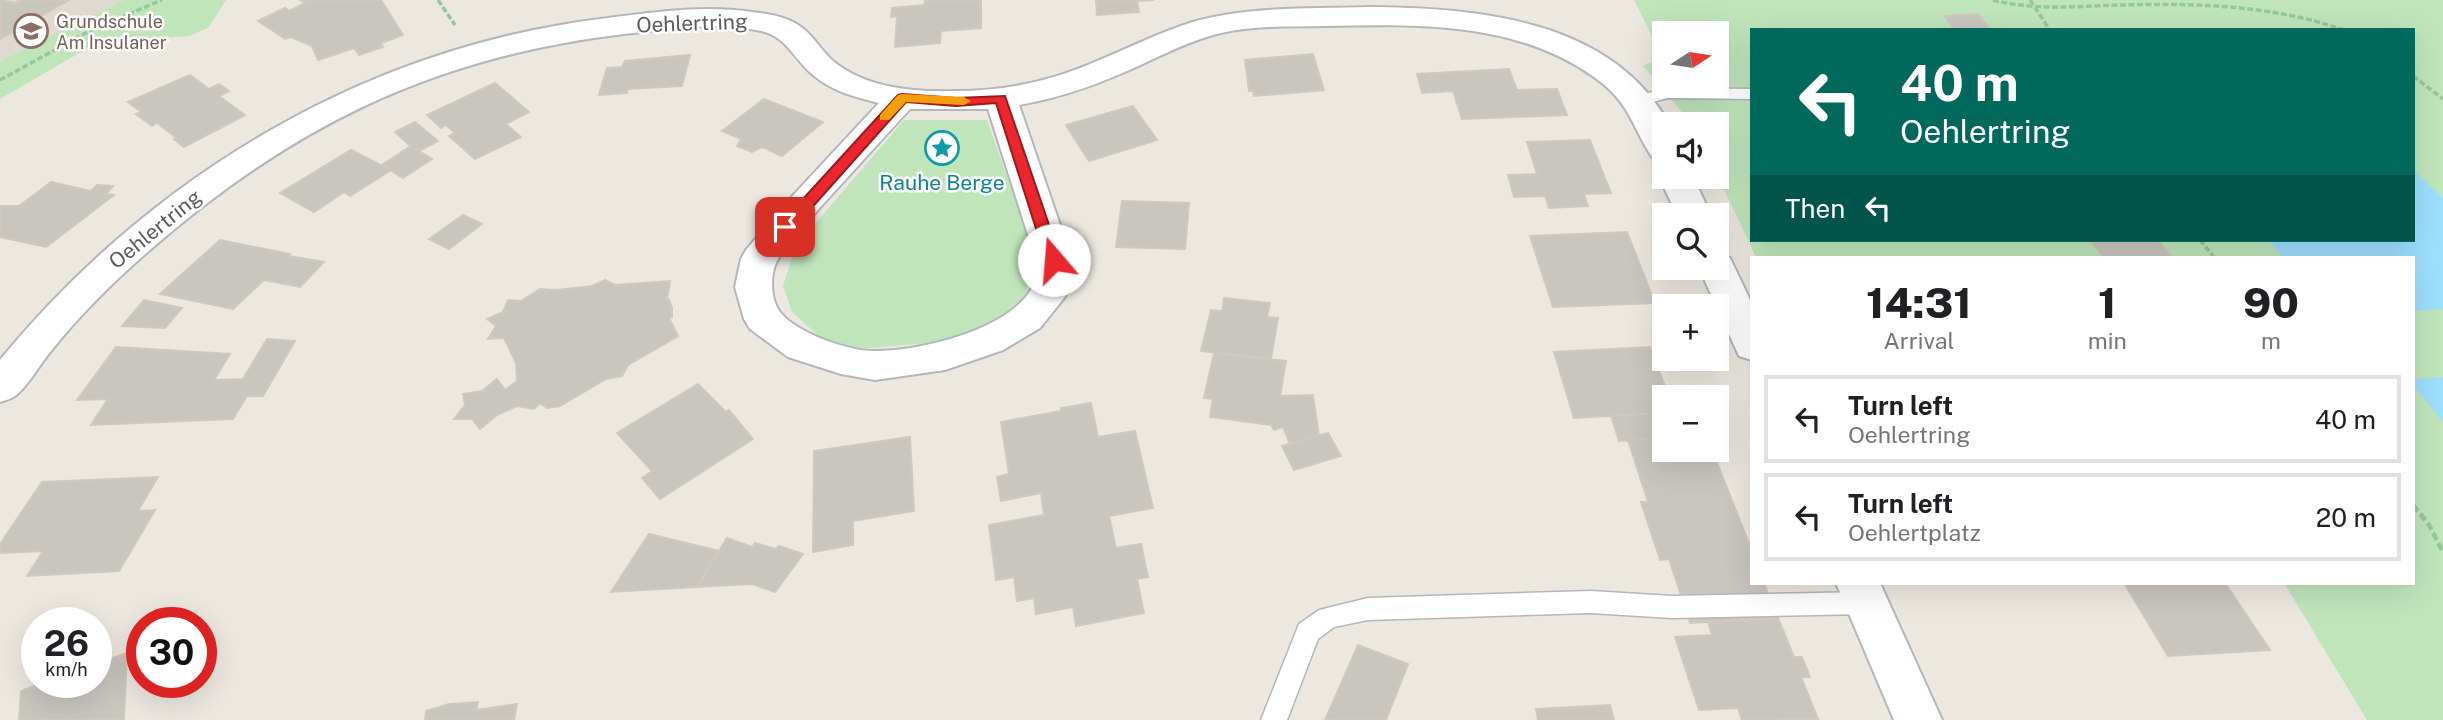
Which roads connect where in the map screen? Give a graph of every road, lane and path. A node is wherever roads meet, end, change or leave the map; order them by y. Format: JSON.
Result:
{"nodes":[{"id":1,"x":162,"y":0,"type":"edge"},
{"id":2,"x":438,"y":0,"type":"edge"},
{"id":3,"x":1993,"y":0,"type":"edge"},
{"id":4,"x":2028,"y":0,"type":"edge"},
{"id":5,"x":2251,"y":2,"type":"dead end"},
{"id":6,"x":2035,"y":7,"type":"junction"},
{"id":7,"x":2312,"y":14,"type":"dead end"},
{"id":8,"x":457,"y":28,"type":"dead end"},
{"id":9,"x":2049,"y":28,"type":"edge"},
{"id":10,"x":2341,"y":28,"type":"edge"},
{"id":11,"x":2415,"y":78,"type":"edge"},
{"id":12,"x":0,"y":80,"type":"edge"},
{"id":13,"x":1750,"y":94,"type":"edge"},
{"id":14,"x":902,"y":98,"type":"junction"},
{"id":15,"x":1001,"y":99,"type":"junction"},
{"id":16,"x":2443,"y":99,"type":"edge"},
{"id":17,"x":1638,"y":101,"type":"junction"},
{"id":18,"x":1652,"y":127,"type":"edge"},
{"id":19,"x":2202,"y":242,"type":"edge"},
{"id":20,"x":2213,"y":256,"type":"edge"},
{"id":21,"x":1723,"y":280,"type":"edge"},
{"id":22,"x":1750,"y":341,"type":"edge"},
{"id":23,"x":0,"y":387,"type":"edge"},
{"id":24,"x":2415,"y":508,"type":"edge"},
{"id":25,"x":2443,"y":552,"type":"edge"},
{"id":26,"x":1862,"y":593,"type":"edge"},
{"id":27,"x":1274,"y":720,"type":"edge"},
{"id":28,"x":1918,"y":720,"type":"edge"}],
"edges":[{"from":1,"to":12,"type":"path"},
{"from":2,"to":8,"type":"path"},
{"from":3,"to":6,"type":"path"},
{"from":4,"to":6,"type":"path"},
{"from":5,"to":6,"type":"path"},
{"from":6,"to":9,"type":"path"},
{"from":7,"to":10,"type":"path"},
{"from":11,"to":16,"type":"path"},
{"from":13,"to":17,"type":"lane"},
{"from":14,"to":15,"type":"street","name":"Oehlertring"},
{"from":14,"to":15,"type":"street"},
{"from":14,"to":23,"type":"street","name":"Oehlertring"},
{"from":15,"to":17,"type":"street","name":"Oehlertring"},
{"from":17,"to":18,"type":"street","name":"Oehlertring"},
{"from":19,"to":20,"type":"path"},
{"from":21,"to":22,"type":"street"},
{"from":24,"to":25,"type":"path"},
{"from":26,"to":27,"type":"lane"},
{"from":26,"to":28,"type":"street"}]}
